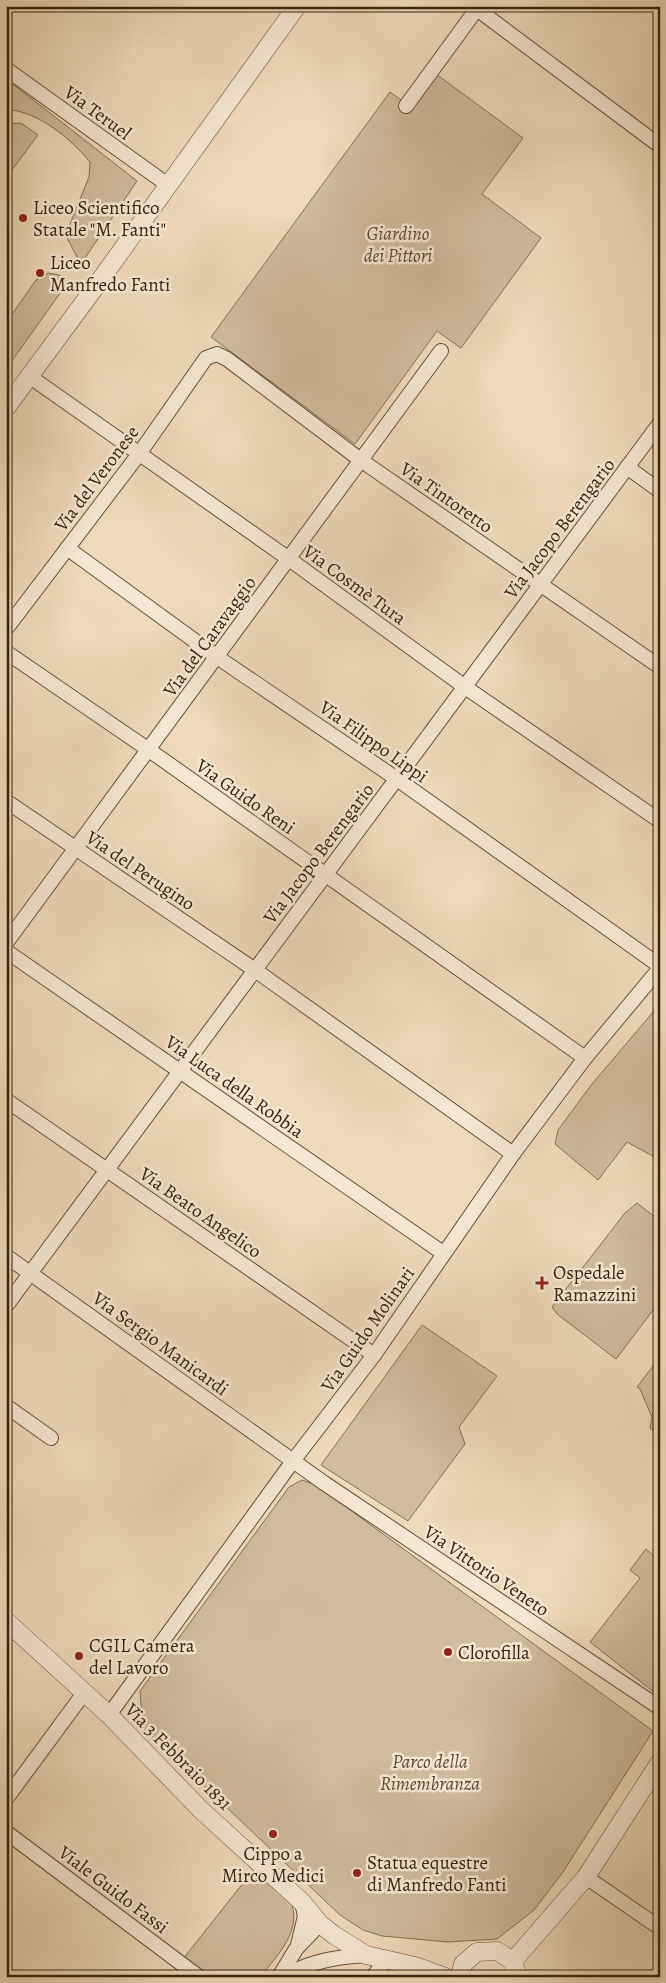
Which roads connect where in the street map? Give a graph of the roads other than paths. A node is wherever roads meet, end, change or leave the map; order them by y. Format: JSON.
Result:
{"nodes":[{"id":1,"x":296,"y":6,"type":"edge"},
{"id":2,"x":478,"y":8,"type":"edge"},
{"id":3,"x":6,"y":69,"type":"edge"},
{"id":4,"x":406,"y":106,"type":"dead end"},
{"id":5,"x":660,"y":146,"type":"edge"},
{"id":6,"x":168,"y":185,"type":"junction"},
{"id":7,"x":441,"y":351,"type":"dead end"},
{"id":8,"x":217,"y":354,"type":"joint"},
{"id":9,"x":30,"y":376,"type":"junction"},
{"id":10,"x":6,"y":408,"type":"edge"},
{"id":11,"x":660,"y":423,"type":"edge"},
{"id":12,"x":139,"y":454,"type":"junction"},
{"id":13,"x":362,"y":461,"type":"junction"},
{"id":14,"x":627,"y":467,"type":"junction"},
{"id":15,"x":660,"y":491,"type":"edge"},
{"id":16,"x":67,"y":548,"type":"junction"},
{"id":17,"x":289,"y":560,"type":"junction"},
{"id":18,"x":540,"y":584,"type":"junction"},
{"id":19,"x":6,"y":629,"type":"edge"},
{"id":20,"x":6,"y":652,"type":"edge"},
{"id":21,"x":217,"y":657,"type":"junction"},
{"id":22,"x":660,"y":667,"type":"edge"},
{"id":23,"x":464,"y":687,"type":"junction"},
{"id":24,"x":148,"y":750,"type":"junction"},
{"id":25,"x":396,"y":779,"type":"junction"},
{"id":26,"x":6,"y":801,"type":"edge"},
{"id":27,"x":660,"y":821,"type":"edge"},
{"id":28,"x":75,"y":849,"type":"junction"},
{"id":29,"x":326,"y":874,"type":"junction"},
{"id":30,"x":6,"y":943,"type":"edge"},
{"id":31,"x":6,"y":951,"type":"edge"},
{"id":32,"x":660,"y":967,"type":"edge"},
{"id":33,"x":255,"y":970,"type":"junction"},
{"id":34,"x":585,"y":1058,"type":"junction"},
{"id":35,"x":180,"y":1071,"type":"junction"},
{"id":36,"x":6,"y":1100,"type":"edge"},
{"id":37,"x":513,"y":1154,"type":"junction"},
{"id":38,"x":107,"y":1170,"type":"junction"},
{"id":39,"x":443,"y":1253,"type":"junction"},
{"id":40,"x":6,"y":1256,"type":"edge"},
{"id":41,"x":31,"y":1272,"type":"junction"},
{"id":42,"x":6,"y":1306,"type":"edge"},
{"id":43,"x":374,"y":1354,"type":"junction"},
{"id":44,"x":6,"y":1406,"type":"edge"},
{"id":45,"x":51,"y":1438,"type":"dead end"},
{"id":46,"x":293,"y":1462,"type":"junction"},
{"id":47,"x":6,"y":1621,"type":"edge"},
{"id":48,"x":84,"y":1693,"type":"junction"},
{"id":49,"x":660,"y":1708,"type":"edge"},
{"id":50,"x":109,"y":1715,"type":"junction"},
{"id":51,"x":660,"y":1762,"type":"edge"},
{"id":52,"x":6,"y":1799,"type":"edge"},
{"id":53,"x":6,"y":1832,"type":"edge"},
{"id":54,"x":586,"y":1876,"type":"junction"},
{"id":55,"x":302,"y":1902,"type":"junction"},
{"id":56,"x":320,"y":1924,"type":"junction"},
{"id":57,"x":660,"y":1928,"type":"edge"},
{"id":58,"x":296,"y":1949,"type":"junction"},
{"id":59,"x":366,"y":1955,"type":"junction"},
{"id":60,"x":386,"y":1959,"type":"junction"},
{"id":61,"x":416,"y":1966,"type":"junction"},
{"id":62,"x":515,"y":1969,"type":"edge"},
{"id":63,"x":461,"y":1971,"type":"edge"},
{"id":64,"x":284,"y":1976,"type":"edge"},
{"id":65,"x":199,"y":1977,"type":"edge"},
{"id":66,"x":373,"y":1977,"type":"edge"},
{"id":67,"x":445,"y":1977,"type":"edge"}],
"edges":[{"from":1,"to":6,"type":"street"},
{"from":2,"to":4,"type":"street"},
{"from":2,"to":5,"type":"street"},
{"from":3,"to":6,"type":"street","name":"Via Teruel"},
{"from":6,"to":9,"type":"street"},
{"from":7,"to":13,"type":"street","name":"Via del Caravaggio"},
{"from":8,"to":12,"type":"street","name":"Via del Veronese"},
{"from":8,"to":13,"type":"street","name":"Via Tintoretto"},
{"from":9,"to":10,"type":"street"},
{"from":9,"to":12,"type":"street","name":"Via Cosmè Tura"},
{"from":11,"to":14,"type":"street","name":"Via Jacopo Berengario"},
{"from":12,"to":16,"type":"street","name":"Via del Veronese"},
{"from":12,"to":17,"type":"street","name":"Via Cosmè Tura"},
{"from":13,"to":17,"type":"street","name":"Via del Caravaggio"},
{"from":13,"to":18,"type":"street","name":"Via Tintoretto"},
{"from":14,"to":15,"type":"street"},
{"from":14,"to":18,"type":"street","name":"Via Jacopo Berengario"},
{"from":16,"to":19,"type":"street","name":"Via del Veronese"},
{"from":16,"to":21,"type":"street","name":"Via Filippo Lippi"},
{"from":17,"to":21,"type":"street","name":"Via del Caravaggio"},
{"from":17,"to":23,"type":"street","name":"Via Cosmè Tura"},
{"from":18,"to":22,"type":"street","name":"Via Tintoretto"},
{"from":18,"to":23,"type":"street","name":"Via Jacopo Berengario"},
{"from":20,"to":24,"type":"street","name":"Via Guido Reni"},
{"from":21,"to":24,"type":"street","name":"Via del Caravaggio"},
{"from":21,"to":25,"type":"street","name":"Via Filippo Lippi"},
{"from":23,"to":25,"type":"street","name":"Via Jacopo Berengario"},
{"from":23,"to":27,"type":"street","name":"Via Cosmè Tura"},
{"from":24,"to":28,"type":"street","name":"Via del Caravaggio"},
{"from":24,"to":29,"type":"street","name":"Via Guido Reni"},
{"from":25,"to":29,"type":"street","name":"Via Jacopo Berengario"},
{"from":25,"to":32,"type":"street","name":"Via Filippo Lippi"},
{"from":26,"to":28,"type":"street","name":"Via del Perugino"},
{"from":28,"to":30,"type":"street","name":"Via del Caravaggio"},
{"from":28,"to":33,"type":"street","name":"Via del Perugino"},
{"from":29,"to":33,"type":"street","name":"Via Jacopo Berengario"},
{"from":29,"to":34,"type":"street","name":"Via Guido Reni"},
{"from":31,"to":35,"type":"street","name":"Via Luca della Robbia"},
{"from":32,"to":34,"type":"street","name":"Via Guido Molinari"},
{"from":33,"to":35,"type":"street","name":"Via Jacopo Berengario"},
{"from":33,"to":37,"type":"street","name":"Via del Perugino"},
{"from":34,"to":37,"type":"street","name":"Via Guido Molinari"},
{"from":35,"to":38,"type":"street","name":"Via Jacopo Berengario"},
{"from":35,"to":39,"type":"street","name":"Via Luca della Robbia"},
{"from":36,"to":38,"type":"street","name":"Via Beato Angelico"},
{"from":37,"to":39,"type":"street","name":"Via Guido Molinari"},
{"from":38,"to":41,"type":"street","name":"Via Jacopo Berengario"},
{"from":38,"to":43,"type":"street","name":"Via Beato Angelico"},
{"from":39,"to":43,"type":"street","name":"Via Guido Molinari"},
{"from":40,"to":41,"type":"street","name":"Via Sergio Manicardi"},
{"from":41,"to":42,"type":"street","name":"Via Jacopo Berengario"},
{"from":41,"to":46,"type":"street","name":"Via Sergio Manicardi"},
{"from":43,"to":46,"type":"street","name":"Via Guido Molinari"},
{"from":44,"to":45,"type":"street"},
{"from":46,"to":49,"type":"street","name":"Via Vittorio Veneto"},
{"from":46,"to":50,"type":"street","name":"Via Guido Molinari"},
{"from":47,"to":48,"type":"street","name":"Via 3 Febbraio 1831"},
{"from":48,"to":50,"type":"street","name":"Via 3 Febbraio 1831"},
{"from":48,"to":52,"type":"street"},
{"from":50,"to":55,"type":"street","name":"Via 3 Febbraio 1831"},
{"from":51,"to":54,"type":"street"},
{"from":53,"to":65,"type":"street","name":"Viale Guido Fassi"},
{"from":54,"to":57,"type":"street"},
{"from":54,"to":62,"type":"street"},
{"from":55,"to":56,"type":"street","name":"Via 3 Febbraio 1831"},
{"from":55,"to":58,"type":"street"},
{"from":56,"to":58,"type":"street"},
{"from":56,"to":59,"type":"street","name":"Via 3 Febbraio 1831"},
{"from":56,"to":64,"type":"street"},
{"from":58,"to":64,"type":"street"},
{"from":59,"to":60,"type":"street"},
{"from":59,"to":64,"type":"street"},
{"from":60,"to":61,"type":"street"},
{"from":60,"to":66,"type":"street"},
{"from":61,"to":63,"type":"street"},
{"from":61,"to":67,"type":"street"},
{"from":62,"to":63,"type":"street"}]}
